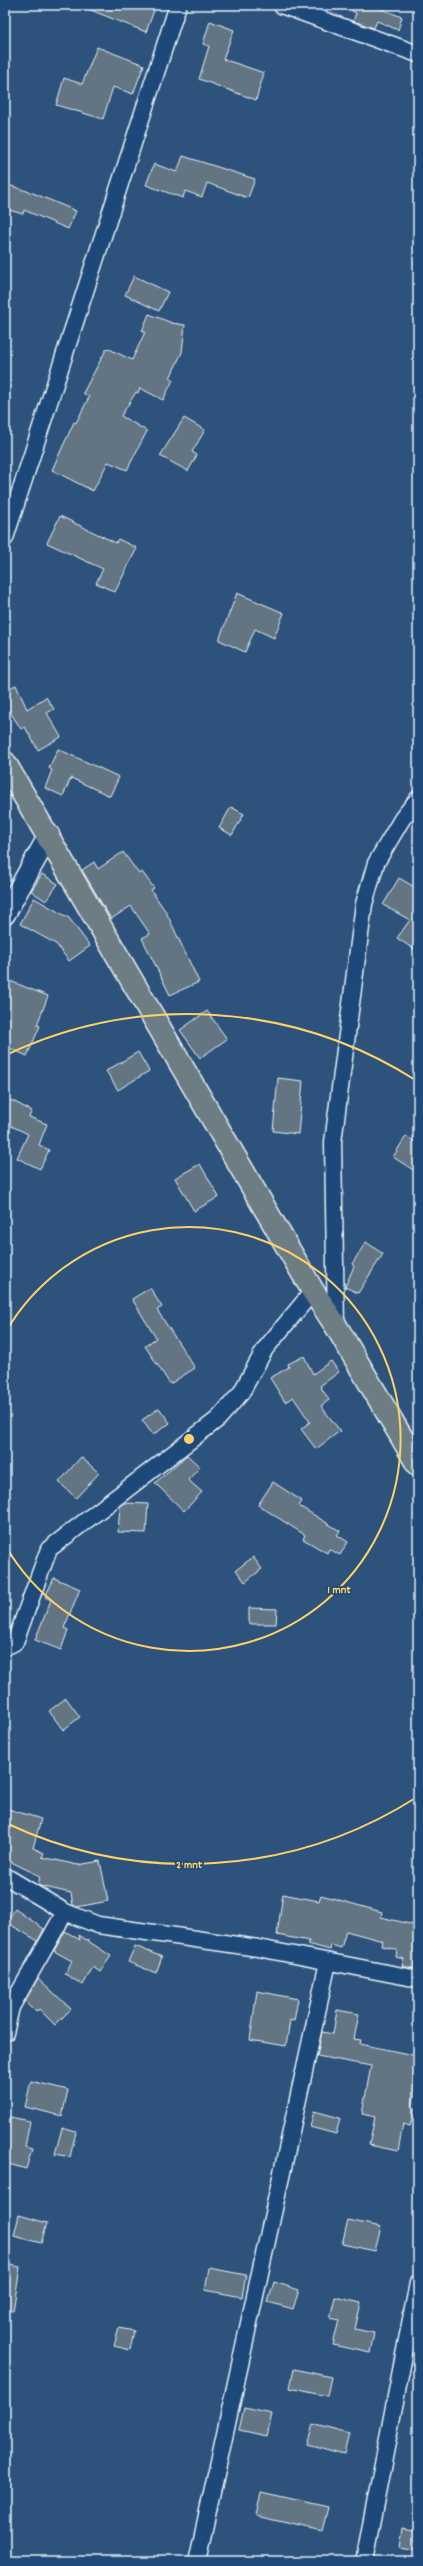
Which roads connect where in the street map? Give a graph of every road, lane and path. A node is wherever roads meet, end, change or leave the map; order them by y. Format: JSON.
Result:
{"nodes":[{"id":1,"x":178,"y":5,"type":"edge"},
{"id":2,"x":281,"y":5,"type":"edge"},
{"id":3,"x":418,"y":54,"type":"edge"},
{"id":4,"x":5,"y":538,"type":"edge"},
{"id":5,"x":5,"y":763,"type":"edge"},
{"id":6,"x":418,"y":799,"type":"edge"},
{"id":7,"x":49,"y":835,"type":"junction"},
{"id":8,"x":5,"y":914,"type":"edge"},
{"id":9,"x":313,"y":1291,"type":"junction"},
{"id":10,"x":336,"y":1326,"type":"junction"},
{"id":11,"x":418,"y":1465,"type":"edge"},
{"id":12,"x":5,"y":1647,"type":"edge"},
{"id":13,"x":5,"y":1876,"type":"edge"},
{"id":14,"x":65,"y":1912,"type":"junction"},
{"id":15,"x":328,"y":1962,"type":"junction"},
{"id":16,"x":418,"y":1980,"type":"edge"},
{"id":17,"x":5,"y":2034,"type":"edge"},
{"id":18,"x":418,"y":2283,"type":"edge"},
{"id":19,"x":197,"y":2561,"type":"edge"},
{"id":20,"x":364,"y":2561,"type":"edge"}],
"edges":[{"from":1,"to":4,"type":"street"},
{"from":2,"to":3,"type":"street"},
{"from":5,"to":7,"type":"highway"},
{"from":6,"to":10,"type":"street"},
{"from":7,"to":8,"type":"street"},
{"from":7,"to":9,"type":"highway"},
{"from":9,"to":10,"type":"highway"},
{"from":9,"to":12,"type":"street"},
{"from":10,"to":11,"type":"highway"},
{"from":13,"to":14,"type":"street"},
{"from":14,"to":15,"type":"street"},
{"from":14,"to":17,"type":"street"},
{"from":15,"to":16,"type":"street"},
{"from":15,"to":19,"type":"street"},
{"from":18,"to":20,"type":"street"}]}
